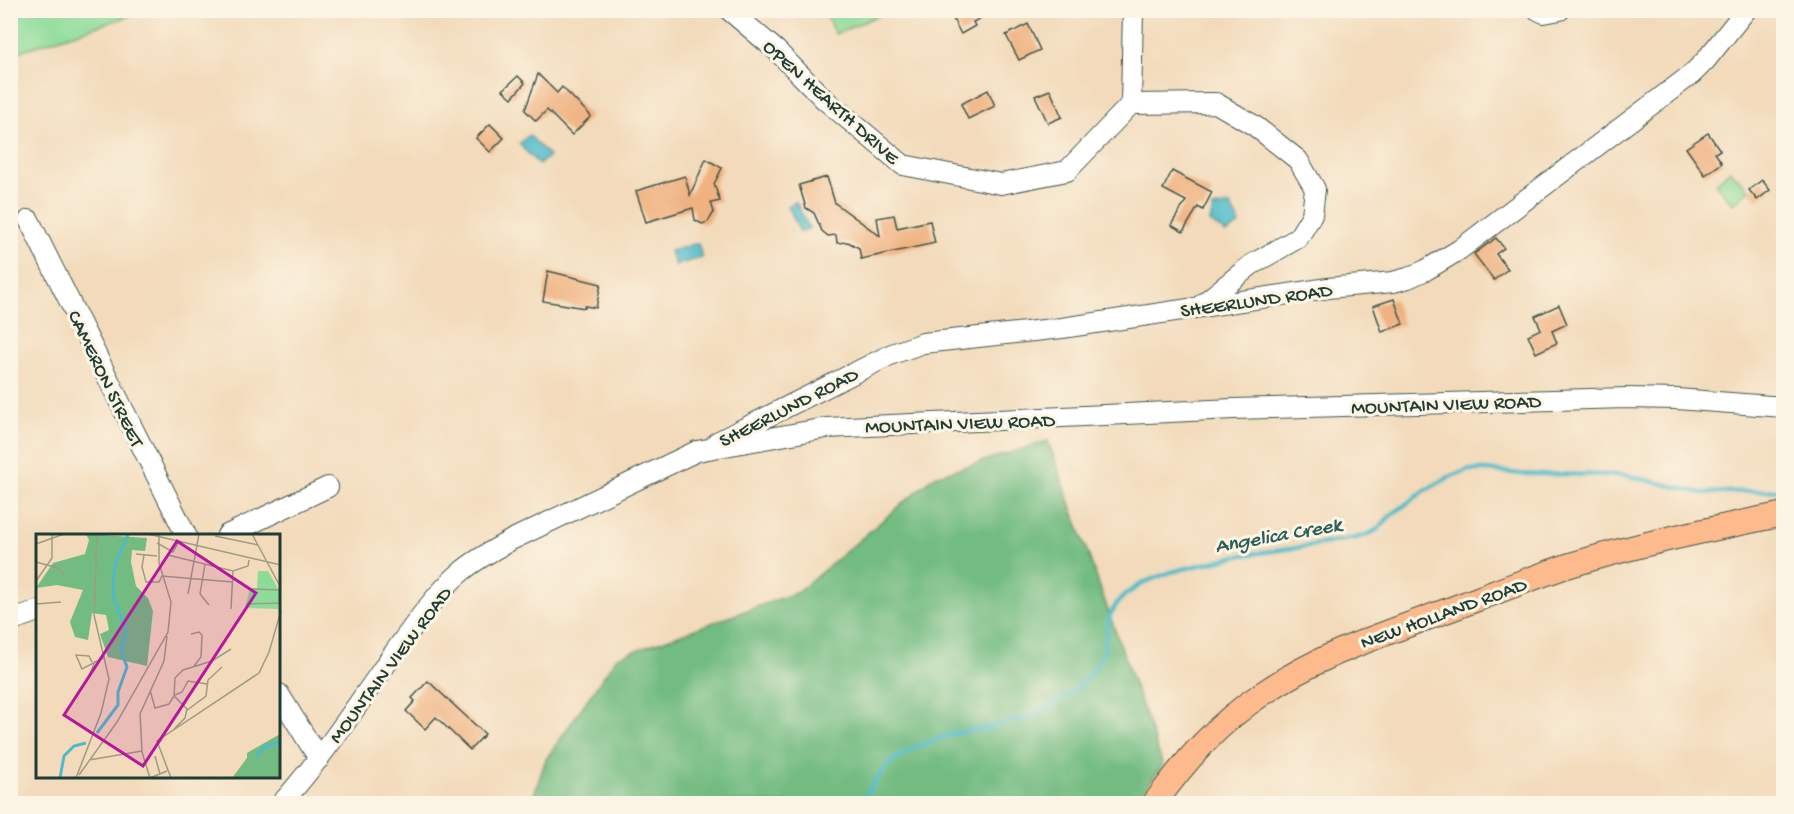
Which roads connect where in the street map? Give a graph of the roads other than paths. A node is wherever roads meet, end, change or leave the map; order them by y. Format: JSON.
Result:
{"nodes":[{"id":1,"x":729,"y":10,"type":"edge"},
{"id":2,"x":1133,"y":10,"type":"edge"},
{"id":3,"x":1538,"y":10,"type":"edge"},
{"id":4,"x":1560,"y":10,"type":"edge"},
{"id":5,"x":1746,"y":10,"type":"edge"},
{"id":6,"x":1131,"y":104,"type":"junction"},
{"id":7,"x":29,"y":220,"type":"dead end"},
{"id":8,"x":1198,"y":308,"type":"junction"},
{"id":9,"x":1784,"y":407,"type":"edge"},
{"id":10,"x":697,"y":452,"type":"junction"},
{"id":11,"x":328,"y":487,"type":"dead end"},
{"id":12,"x":1784,"y":514,"type":"edge"},
{"id":13,"x":186,"y":534,"type":"edge"},
{"id":14,"x":229,"y":534,"type":"edge"},
{"id":15,"x":36,"y":612,"type":"edge"},
{"id":16,"x":10,"y":621,"type":"edge"},
{"id":17,"x":280,"y":696,"type":"edge"},
{"id":18,"x":318,"y":759,"type":"junction"},
{"id":19,"x":281,"y":804,"type":"edge"},
{"id":20,"x":1154,"y":804,"type":"edge"}],
"edges":[{"from":1,"to":6,"type":"street","name":"OPEN HEARTH DRIVE"},
{"from":2,"to":6,"type":"street"},
{"from":3,"to":4,"type":"street"},
{"from":5,"to":8,"type":"street","name":"SHEERLUND ROAD"},
{"from":6,"to":8,"type":"street"},
{"from":7,"to":13,"type":"street","name":"CAMERON STREET"},
{"from":8,"to":10,"type":"street","name":"SHEERLUND ROAD"},
{"from":9,"to":10,"type":"street","name":"MOUNTAIN VIEW ROAD"},
{"from":10,"to":18,"type":"street","name":"MOUNTAIN VIEW ROAD"},
{"from":11,"to":14,"type":"street"},
{"from":12,"to":20,"type":"main road","name":"NEW HOLLAND ROAD"},
{"from":15,"to":16,"type":"street"},
{"from":17,"to":18,"type":"street"},
{"from":18,"to":19,"type":"street","name":"MOUNTAIN VIEW ROAD"}]}
